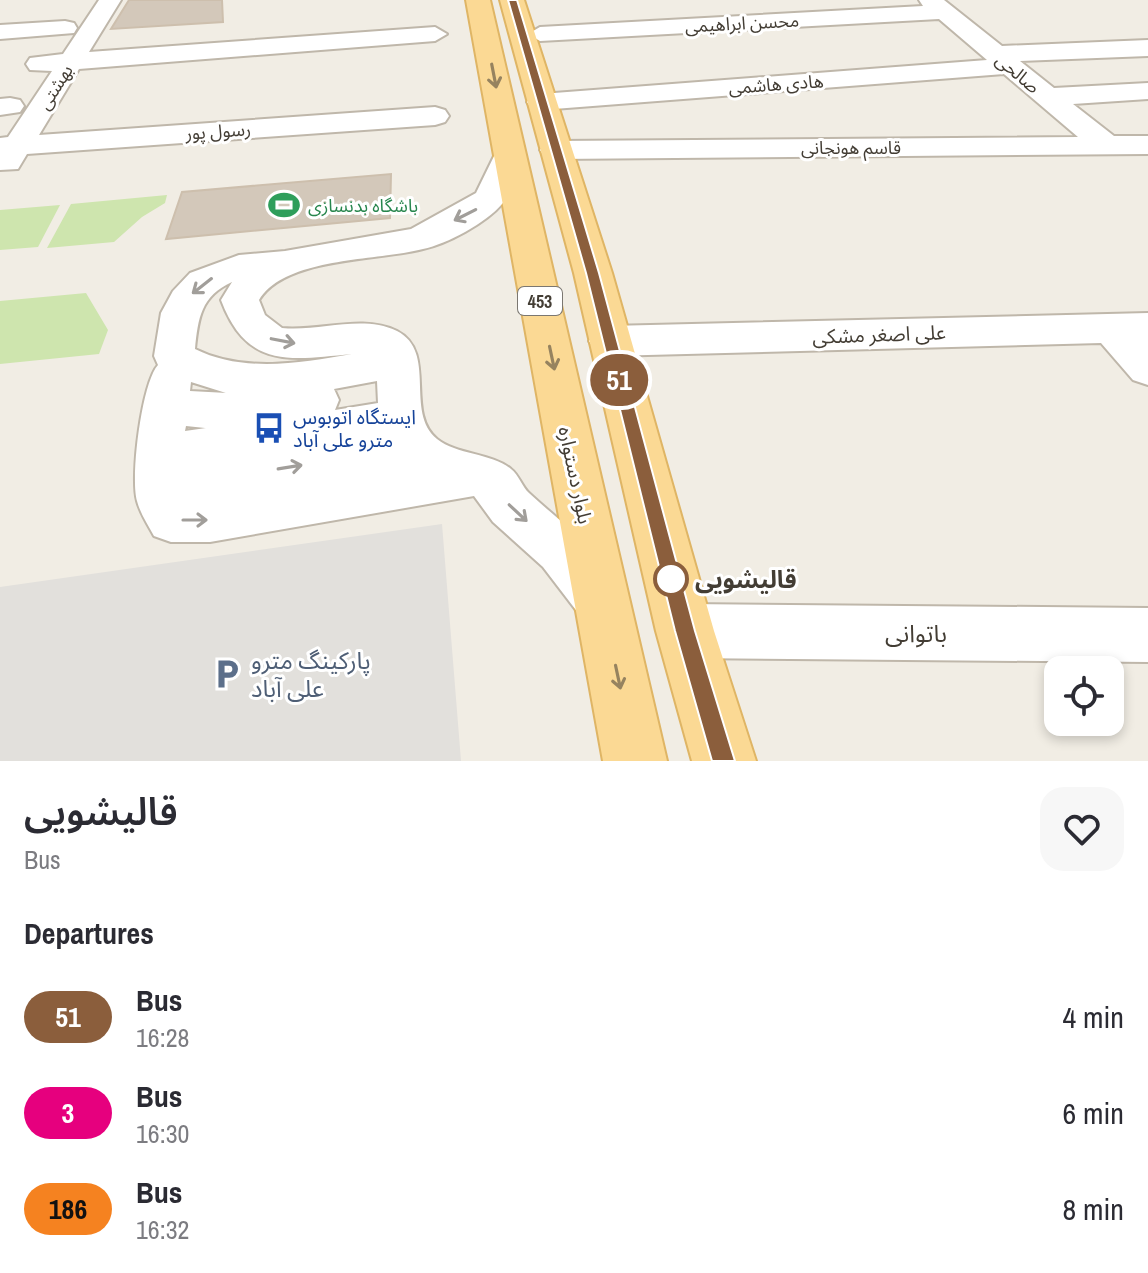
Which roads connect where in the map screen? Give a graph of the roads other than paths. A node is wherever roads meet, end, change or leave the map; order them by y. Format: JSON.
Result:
{"nodes":[{"id":1,"x":85,"y":0,"type":"edge"},
{"id":2,"x":110,"y":0,"type":"edge"},
{"id":3,"x":478,"y":0,"type":"edge"},
{"id":4,"x":512,"y":0,"type":"edge"},
{"id":5,"x":937,"y":6,"type":"edge"},
{"id":6,"x":65,"y":28,"type":"junction"},
{"id":7,"x":0,"y":32,"type":"edge"},
{"id":8,"x":435,"y":34,"type":"dead end"},
{"id":9,"x":540,"y":34,"type":"dead end"},
{"id":10,"x":605,"y":39,"type":"dead end"},
{"id":11,"x":1148,"y":48,"type":"edge"},
{"id":12,"x":1003,"y":60,"type":"junction"},
{"id":13,"x":71,"y":61,"type":"junction"},
{"id":14,"x":39,"y":64,"type":"junction"},
{"id":15,"x":1148,"y":91,"type":"edge"},
{"id":16,"x":625,"y":95,"type":"junction"},
{"id":17,"x":1048,"y":97,"type":"junction"},
{"id":18,"x":541,"y":102,"type":"junction"},
{"id":19,"x":3,"y":111,"type":"edge"},
{"id":20,"x":435,"y":116,"type":"dead end"},
{"id":21,"x":1106,"y":145,"type":"junction"},
{"id":22,"x":1148,"y":145,"type":"edge"},
{"id":23,"x":9,"y":146,"type":"edge"},
{"id":24,"x":555,"y":150,"type":"junction"},
{"id":25,"x":509,"y":154,"type":"junction"},
{"id":26,"x":0,"y":173,"type":"edge"},
{"id":27,"x":302,"y":258,"type":"junction"},
{"id":28,"x":1130,"y":328,"type":"edge"},
{"id":29,"x":609,"y":341,"type":"junction"},
{"id":30,"x":174,"y":356,"type":"junction"},
{"id":31,"x":1148,"y":369,"type":"edge"},
{"id":32,"x":403,"y":404,"type":"junction"},
{"id":33,"x":162,"y":440,"type":"junction"},
{"id":34,"x":474,"y":476,"type":"junction"},
{"id":35,"x":602,"y":601,"type":"junction"},
{"id":36,"x":685,"y":631,"type":"junction"},
{"id":37,"x":1148,"y":635,"type":"edge"},
{"id":38,"x":635,"y":761,"type":"edge"},
{"id":39,"x":724,"y":761,"type":"edge"}],
"edges":[{"from":1,"to":6,"type":"street"},
{"from":2,"to":13,"type":"street","name":"بهشتی"},
{"from":3,"to":25,"type":"main road","name":"بلوار دستواره","number":"453","one_way":true},
{"from":4,"to":18,"type":"main road"},
{"from":5,"to":9,"type":"street","name":"محسن ابراهیمی"},
{"from":5,"to":12,"type":"street","name":"صالحی"},
{"from":6,"to":7,"type":"street"},
{"from":6,"to":14,"type":"street"},
{"from":8,"to":13,"type":"street"},
{"from":10,"to":16,"type":"street"},
{"from":11,"to":12,"type":"street","name":"هادی هاشمی"},
{"from":12,"to":16,"type":"street","name":"هادی هاشمی"},
{"from":12,"to":17,"type":"street","name":"صالحی"},
{"from":13,"to":14,"type":"street"},
{"from":13,"to":23,"type":"street","name":"بهشتی"},
{"from":14,"to":19,"type":"street"},
{"from":15,"to":17,"type":"street"},
{"from":16,"to":18,"type":"street","name":"هادی هاشمی"},
{"from":17,"to":21,"type":"street","name":"صالحی"},
{"from":18,"to":24,"type":"main road"},
{"from":20,"to":23,"type":"street","name":"رسول پور"},
{"from":21,"to":22,"type":"street","name":"قاسم هونجانی"},
{"from":21,"to":24,"type":"street","name":"قاسم هونجانی"},
{"from":23,"to":26,"type":"street","name":"بهشتی"},
{"from":24,"to":29,"type":"main road"},
{"from":25,"to":27,"type":"street","one_way":true},
{"from":25,"to":35,"type":"main road","name":"بلوار دستواره","number":"453","one_way":true},
{"from":27,"to":30,"type":"street","one_way":true},
{"from":27,"to":32,"type":"street","one_way":true},
{"from":28,"to":29,"type":"street","name":"علی اصغر مشکی"},
{"from":28,"to":31,"type":"street"},
{"from":29,"to":36,"type":"main road"},
{"from":30,"to":32,"type":"street"},
{"from":30,"to":33,"type":"street"},
{"from":32,"to":33,"type":"street"},
{"from":33,"to":32,"type":"street","one_way":true},
{"from":32,"to":34,"type":"street"},
{"from":33,"to":34,"type":"street","one_way":true},
{"from":34,"to":35,"type":"street","one_way":true},
{"from":35,"to":38,"type":"main road","name":"بلوار دستواره","number":"453","one_way":true},
{"from":36,"to":37,"type":"street","name":"باتوانی"},
{"from":36,"to":39,"type":"main road"}]}
